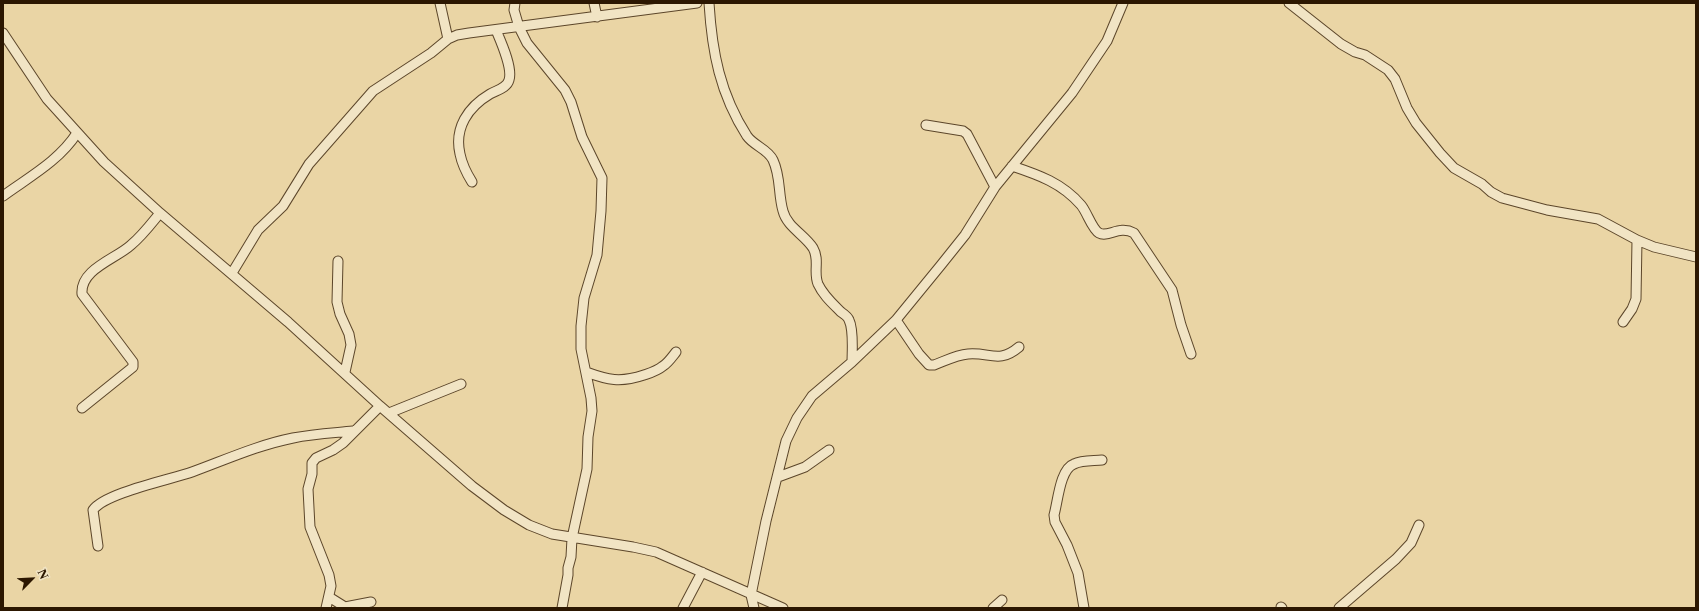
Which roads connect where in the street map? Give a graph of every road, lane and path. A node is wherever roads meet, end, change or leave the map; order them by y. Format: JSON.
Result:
{"nodes":[{"id":1,"x":440,"y":3,"type":"edge"},
{"id":2,"x":515,"y":3,"type":"edge"},
{"id":3,"x":594,"y":3,"type":"edge"},
{"id":4,"x":696,"y":3,"type":"edge"},
{"id":5,"x":709,"y":3,"type":"edge"},
{"id":6,"x":1123,"y":3,"type":"edge"},
{"id":7,"x":1289,"y":3,"type":"edge"},
{"id":8,"x":597,"y":17,"type":"junction"},
{"id":9,"x":519,"y":27,"type":"junction"},
{"id":10,"x":496,"y":30,"type":"junction"},
{"id":11,"x":3,"y":33,"type":"edge"},
{"id":12,"x":448,"y":39,"type":"junction"},
{"id":13,"x":926,"y":125,"type":"dead end"},
{"id":14,"x":77,"y":134,"type":"junction"},
{"id":15,"x":1012,"y":166,"type":"junction"},
{"id":16,"x":472,"y":182,"type":"dead end"},
{"id":17,"x":995,"y":187,"type":"junction"},
{"id":18,"x":3,"y":196,"type":"edge"},
{"id":19,"x":160,"y":213,"type":"junction"},
{"id":20,"x":1637,"y":240,"type":"junction"},
{"id":21,"x":1696,"y":257,"type":"edge"},
{"id":22,"x":338,"y":261,"type":"dead end"},
{"id":23,"x":232,"y":273,"type":"junction"},
{"id":24,"x":896,"y":320,"type":"junction"},
{"id":25,"x":1623,"y":322,"type":"dead end"},
{"id":26,"x":1019,"y":347,"type":"dead end"},
{"id":27,"x":676,"y":352,"type":"dead end"},
{"id":28,"x":1192,"y":354,"type":"dead end"},
{"id":29,"x":852,"y":362,"type":"junction"},
{"id":30,"x":345,"y":372,"type":"junction"},
{"id":31,"x":586,"y":372,"type":"junction"},
{"id":32,"x":461,"y":384,"type":"dead end"},
{"id":33,"x":380,"y":406,"type":"junction"},
{"id":34,"x":82,"y":408,"type":"dead end"},
{"id":35,"x":389,"y":413,"type":"junction"},
{"id":36,"x":353,"y":431,"type":"junction"},
{"id":37,"x":829,"y":450,"type":"dead end"},
{"id":38,"x":1102,"y":460,"type":"dead end"},
{"id":39,"x":778,"y":478,"type":"junction"},
{"id":40,"x":1420,"y":525,"type":"dead end"},
{"id":41,"x":572,"y":538,"type":"junction"},
{"id":42,"x":98,"y":546,"type":"dead end"},
{"id":43,"x":702,"y":572,"type":"junction"},
{"id":44,"x":751,"y":595,"type":"junction"},
{"id":45,"x":329,"y":597,"type":"junction"},
{"id":46,"x":1002,"y":600,"type":"dead end"},
{"id":47,"x":371,"y":602,"type":"dead end"},
{"id":48,"x":326,"y":608,"type":"edge"},
{"id":49,"x":562,"y":608,"type":"edge"},
{"id":50,"x":683,"y":608,"type":"edge"},
{"id":51,"x":754,"y":608,"type":"edge"},
{"id":52,"x":783,"y":608,"type":"edge"},
{"id":53,"x":993,"y":608,"type":"edge"},
{"id":54,"x":1084,"y":608,"type":"edge"},
{"id":55,"x":1339,"y":608,"type":"edge"}],
"edges":[{"from":1,"to":12,"type":"street"},
{"from":2,"to":9,"type":"street"},
{"from":3,"to":8,"type":"street"},
{"from":4,"to":8,"type":"street"},
{"from":5,"to":29,"type":"street"},
{"from":6,"to":15,"type":"street"},
{"from":7,"to":20,"type":"street"},
{"from":8,"to":9,"type":"street"},
{"from":9,"to":10,"type":"street"},
{"from":9,"to":31,"type":"street"},
{"from":10,"to":12,"type":"street"},
{"from":10,"to":16,"type":"street"},
{"from":11,"to":14,"type":"street"},
{"from":12,"to":23,"type":"street"},
{"from":13,"to":17,"type":"street"},
{"from":14,"to":18,"type":"street"},
{"from":14,"to":19,"type":"street"},
{"from":15,"to":17,"type":"street"},
{"from":15,"to":28,"type":"street"},
{"from":17,"to":24,"type":"street"},
{"from":19,"to":23,"type":"street"},
{"from":19,"to":34,"type":"street"},
{"from":20,"to":21,"type":"street"},
{"from":20,"to":25,"type":"street"},
{"from":22,"to":30,"type":"street"},
{"from":23,"to":30,"type":"street"},
{"from":24,"to":26,"type":"street"},
{"from":24,"to":29,"type":"street"},
{"from":27,"to":31,"type":"street"},
{"from":29,"to":39,"type":"street"},
{"from":30,"to":33,"type":"street"},
{"from":31,"to":41,"type":"street"},
{"from":32,"to":35,"type":"street"},
{"from":33,"to":35,"type":"street"},
{"from":33,"to":36,"type":"street"},
{"from":35,"to":41,"type":"street"},
{"from":36,"to":42,"type":"street"},
{"from":36,"to":45,"type":"street"},
{"from":37,"to":39,"type":"street"},
{"from":38,"to":54,"type":"street"},
{"from":39,"to":44,"type":"street"},
{"from":40,"to":55,"type":"street"},
{"from":41,"to":43,"type":"street"},
{"from":41,"to":49,"type":"street"},
{"from":43,"to":44,"type":"street"},
{"from":43,"to":50,"type":"street"},
{"from":44,"to":51,"type":"street"},
{"from":44,"to":52,"type":"street"},
{"from":45,"to":47,"type":"street"},
{"from":45,"to":48,"type":"street"},
{"from":46,"to":53,"type":"street"}]}
